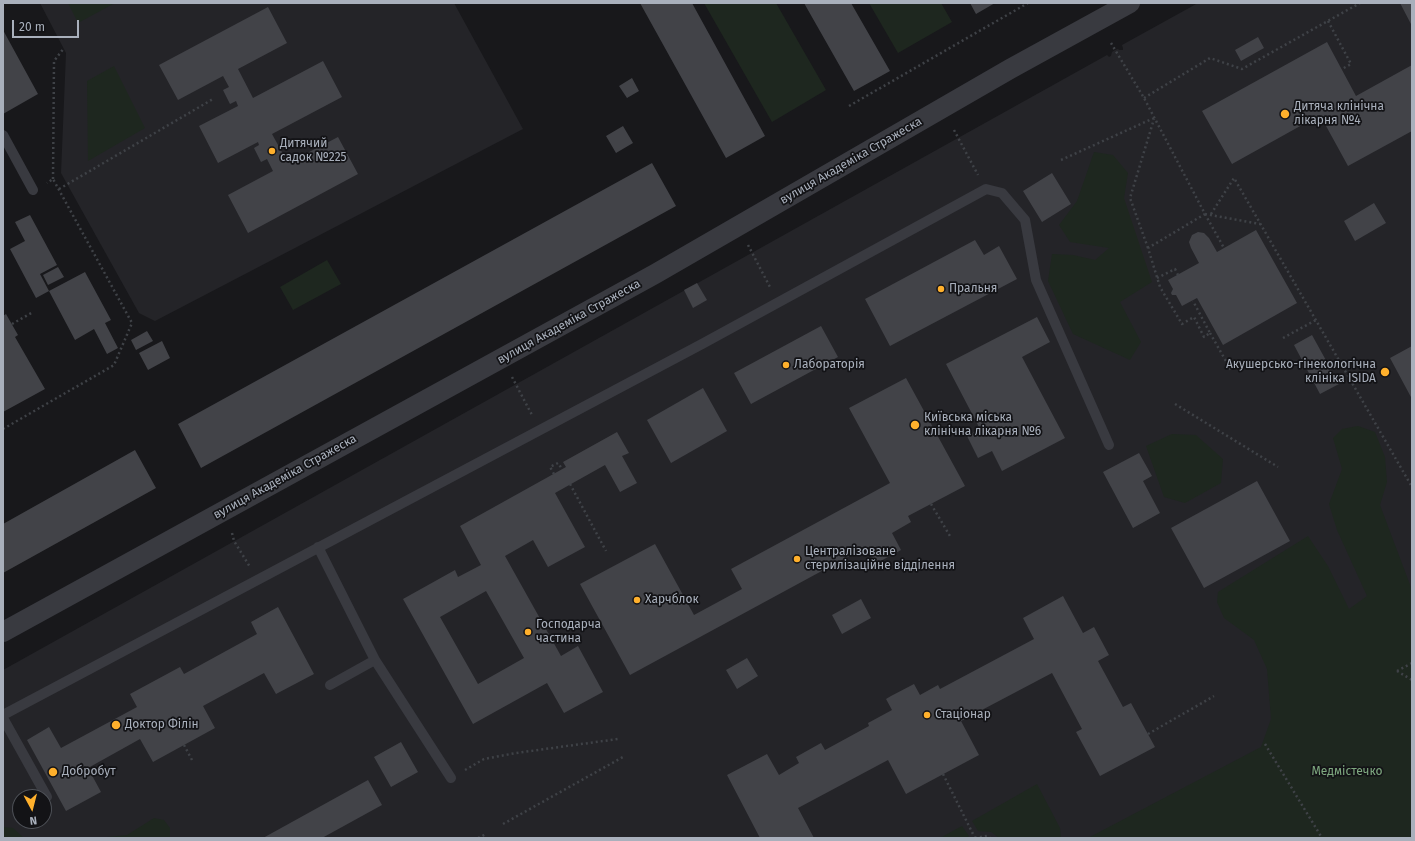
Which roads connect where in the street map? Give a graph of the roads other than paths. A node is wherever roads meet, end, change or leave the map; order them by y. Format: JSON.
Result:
{"nodes":[{"id":1,"x":1130,"y":3,"type":"edge"},
{"id":2,"x":3,"y":135,"type":"edge"},
{"id":3,"x":33,"y":190,"type":"road end"},
{"id":4,"x":1108,"y":445,"type":"dead end"},
{"id":5,"x":318,"y":547,"type":"junction"},
{"id":6,"x":3,"y":632,"type":"edge"},
{"id":7,"x":375,"y":660,"type":"junction"},
{"id":8,"x":330,"y":685,"type":"dead end"},
{"id":9,"x":3,"y":715,"type":"edge"},
{"id":10,"x":3,"y":718,"type":"edge"},
{"id":11,"x":451,"y":778,"type":"road end"},
{"id":12,"x":43,"y":789,"type":"edge"}],
"edges":[{"from":1,"to":6,"type":"street","name":"вулиця Академіка Стражеска"},
{"from":2,"to":3,"type":"lane"},
{"from":4,"to":5,"type":"lane"},
{"from":5,"to":7,"type":"lane"},
{"from":5,"to":9,"type":"lane"},
{"from":7,"to":8,"type":"lane"},
{"from":7,"to":11,"type":"lane"},
{"from":10,"to":12,"type":"lane"}]}
